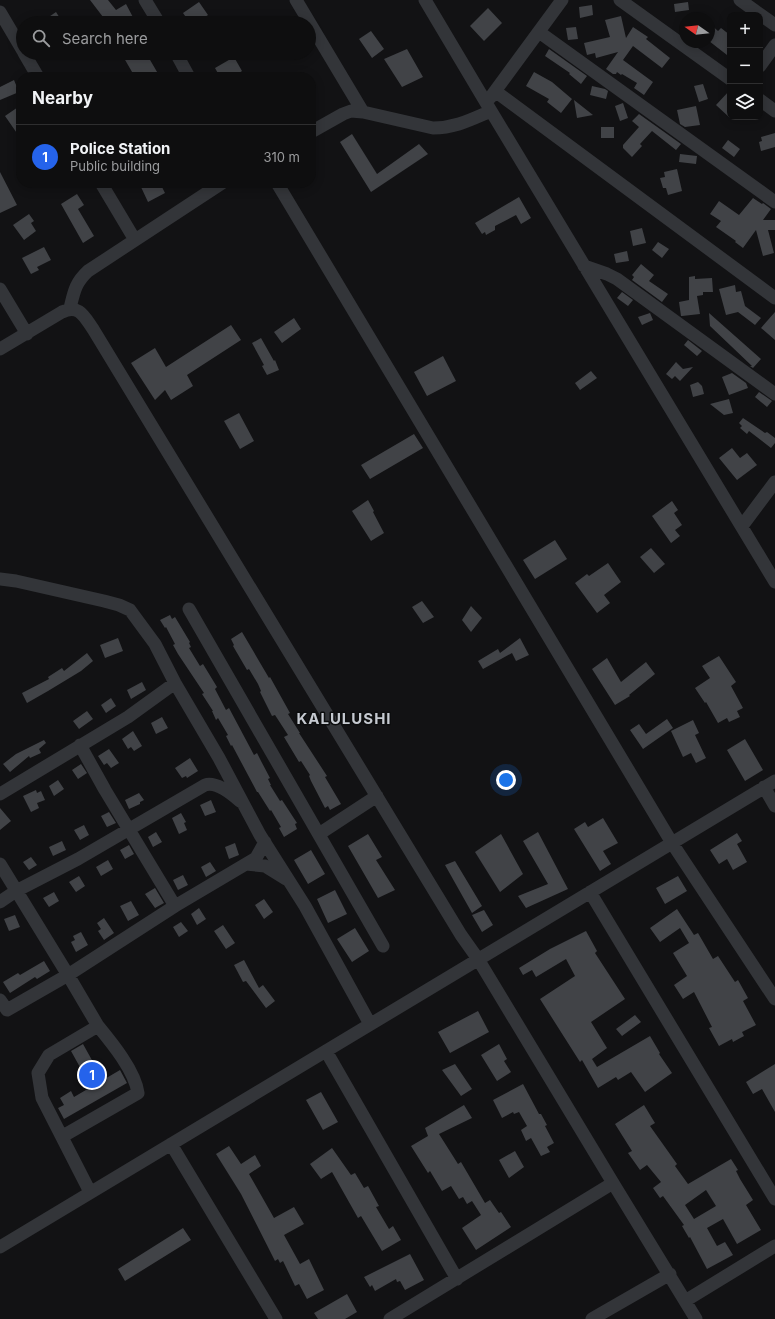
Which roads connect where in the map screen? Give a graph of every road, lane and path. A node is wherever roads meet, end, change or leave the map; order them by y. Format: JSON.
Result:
{"nodes":[{"id":1,"x":145,"y":0,"type":"edge"},
{"id":2,"x":296,"y":0,"type":"edge"},
{"id":3,"x":425,"y":0,"type":"edge"},
{"id":4,"x":562,"y":0,"type":"edge"},
{"id":5,"x":620,"y":0,"type":"edge"},
{"id":6,"x":740,"y":0,"type":"edge"},
{"id":7,"x":0,"y":12,"type":"edge"},
{"id":8,"x":155,"y":16,"type":"edge"},
{"id":9,"x":306,"y":16,"type":"edge"},
{"id":10,"x":775,"y":25,"type":"edge"},
{"id":11,"x":539,"y":32,"type":"junction"},
{"id":12,"x":316,"y":33,"type":"edge"},
{"id":13,"x":16,"y":39,"type":"edge"},
{"id":14,"x":775,"y":45,"type":"edge"},
{"id":15,"x":28,"y":60,"type":"edge"},
{"id":16,"x":180,"y":60,"type":"edge"},
{"id":17,"x":763,"y":62,"type":"edge"},
{"id":18,"x":35,"y":72,"type":"edge"},
{"id":19,"x":186,"y":72,"type":"edge"},
{"id":20,"x":727,"y":77,"type":"edge"},
{"id":21,"x":495,"y":91,"type":"junction"},
{"id":22,"x":763,"y":102,"type":"edge"},
{"id":23,"x":488,"y":107,"type":"junction"},
{"id":24,"x":775,"y":111,"type":"edge"},
{"id":25,"x":363,"y":112,"type":"junction"},
{"id":26,"x":316,"y":129,"type":"edge"},
{"id":27,"x":104,"y":188,"type":"edge"},
{"id":28,"x":214,"y":188,"type":"edge"},
{"id":29,"x":280,"y":188,"type":"edge"},
{"id":30,"x":775,"y":202,"type":"edge"},
{"id":31,"x":134,"y":240,"type":"junction"},
{"id":32,"x":584,"y":266,"type":"junction"},
{"id":33,"x":0,"y":289,"type":"edge"},
{"id":34,"x":775,"y":298,"type":"edge"},
{"id":35,"x":70,"y":308,"type":"junction"},
{"id":36,"x":27,"y":334,"type":"junction"},
{"id":37,"x":0,"y":350,"type":"edge"},
{"id":38,"x":775,"y":394,"type":"edge"},
{"id":39,"x":775,"y":482,"type":"edge"},
{"id":40,"x":742,"y":526,"type":"junction"},
{"id":41,"x":0,"y":579,"type":"edge"},
{"id":42,"x":775,"y":582,"type":"edge"},
{"id":43,"x":189,"y":608,"type":"dead end"},
{"id":44,"x":175,"y":683,"type":"junction"},
{"id":45,"x":80,"y":745,"type":"junction"},
{"id":46,"x":770,"y":784,"type":"edge"},
{"id":47,"x":0,"y":794,"type":"edge"},
{"id":48,"x":377,"y":796,"type":"junction"},
{"id":49,"x":243,"y":803,"type":"junction"},
{"id":50,"x":775,"y":806,"type":"edge"},
{"id":51,"x":129,"y":829,"type":"junction"},
{"id":52,"x":319,"y":834,"type":"junction"},
{"id":53,"x":265,"y":842,"type":"junction"},
{"id":54,"x":672,"y":843,"type":"junction"},
{"id":55,"x":0,"y":864,"type":"edge"},
{"id":56,"x":246,"y":864,"type":"junction"},
{"id":57,"x":289,"y":880,"type":"junction"},
{"id":58,"x":16,"y":891,"type":"junction"},
{"id":59,"x":590,"y":892,"type":"junction"},
{"id":60,"x":0,"y":902,"type":"edge"},
{"id":61,"x":176,"y":906,"type":"junction"},
{"id":62,"x":383,"y":946,"type":"dead end"},
{"id":63,"x":478,"y":959,"type":"junction"},
{"id":64,"x":68,"y":975,"type":"junction"},
{"id":65,"x":775,"y":999,"type":"edge"},
{"id":66,"x":0,"y":1000,"type":"edge"},
{"id":67,"x":370,"y":1024,"type":"junction"},
{"id":68,"x":98,"y":1026,"type":"junction"},
{"id":69,"x":326,"y":1050,"type":"junction"},
{"id":70,"x":63,"y":1136,"type":"junction"},
{"id":71,"x":172,"y":1144,"type":"junction"},
{"id":72,"x":613,"y":1183,"type":"junction"},
{"id":73,"x":90,"y":1192,"type":"junction"},
{"id":74,"x":775,"y":1199,"type":"edge"},
{"id":75,"x":775,"y":1246,"type":"edge"},
{"id":76,"x":0,"y":1247,"type":"edge"},
{"id":77,"x":670,"y":1274,"type":"junction"},
{"id":78,"x":457,"y":1279,"type":"junction"},
{"id":79,"x":685,"y":1301,"type":"junction"},
{"id":80,"x":276,"y":1319,"type":"edge"},
{"id":81,"x":390,"y":1319,"type":"edge"},
{"id":82,"x":592,"y":1319,"type":"edge"},
{"id":83,"x":696,"y":1319,"type":"edge"}],
"edges":[{"from":1,"to":8,"type":"street"},
{"from":2,"to":9,"type":"street"},
{"from":3,"to":23,"type":"street"},
{"from":4,"to":11,"type":"street"},
{"from":5,"to":20,"type":"street"},
{"from":6,"to":10,"type":"street"},
{"from":7,"to":13,"type":"street"},
{"from":11,"to":21,"type":"street"},
{"from":11,"to":30,"type":"street"},
{"from":12,"to":25,"type":"street"},
{"from":14,"to":17,"type":"street"},
{"from":15,"to":18,"type":"street"},
{"from":16,"to":19,"type":"street"},
{"from":21,"to":23,"type":"street"},
{"from":21,"to":34,"type":"street"},
{"from":22,"to":24,"type":"street"},
{"from":23,"to":25,"type":"street"},
{"from":23,"to":32,"type":"street"},
{"from":25,"to":26,"type":"street"},
{"from":27,"to":31,"type":"street"},
{"from":28,"to":31,"type":"street"},
{"from":29,"to":54,"type":"street"},
{"from":31,"to":35,"type":"street"},
{"from":32,"to":38,"type":"street"},
{"from":32,"to":40,"type":"street"},
{"from":33,"to":36,"type":"street"},
{"from":35,"to":36,"type":"street"},
{"from":35,"to":48,"type":"street"},
{"from":36,"to":37,"type":"street"},
{"from":39,"to":40,"type":"street"},
{"from":40,"to":42,"type":"street"},
{"from":41,"to":44,"type":"street"},
{"from":43,"to":52,"type":"street"},
{"from":44,"to":45,"type":"street"},
{"from":44,"to":49,"type":"street"},
{"from":45,"to":47,"type":"street"},
{"from":45,"to":51,"type":"street"},
{"from":46,"to":50,"type":"street"},
{"from":46,"to":54,"type":"street"},
{"from":48,"to":52,"type":"street"},
{"from":48,"to":63,"type":"street"},
{"from":49,"to":51,"type":"street"},
{"from":49,"to":53,"type":"street"},
{"from":51,"to":58,"type":"street"},
{"from":51,"to":61,"type":"street"},
{"from":52,"to":62,"type":"street"},
{"from":53,"to":56,"type":"street"},
{"from":53,"to":57,"type":"street"},
{"from":54,"to":59,"type":"street"},
{"from":54,"to":65,"type":"street"},
{"from":55,"to":58,"type":"street"},
{"from":56,"to":57,"type":"street"},
{"from":56,"to":61,"type":"street"},
{"from":57,"to":67,"type":"street"},
{"from":58,"to":60,"type":"street"},
{"from":58,"to":64,"type":"street"},
{"from":59,"to":63,"type":"street"},
{"from":59,"to":74,"type":"street"},
{"from":61,"to":64,"type":"street"},
{"from":63,"to":67,"type":"street"},
{"from":63,"to":72,"type":"street"},
{"from":64,"to":66,"type":"street"},
{"from":64,"to":68,"type":"street"},
{"from":67,"to":69,"type":"street"},
{"from":68,"to":70,"type":"street"},
{"from":68,"to":70,"type":"street"},
{"from":69,"to":71,"type":"street"},
{"from":69,"to":78,"type":"street"},
{"from":70,"to":73,"type":"street"},
{"from":71,"to":73,"type":"street"},
{"from":71,"to":80,"type":"street"},
{"from":72,"to":77,"type":"street"},
{"from":72,"to":78,"type":"street"},
{"from":73,"to":76,"type":"street"},
{"from":75,"to":79,"type":"street"},
{"from":77,"to":79,"type":"street"},
{"from":77,"to":82,"type":"street"},
{"from":78,"to":81,"type":"street"},
{"from":79,"to":83,"type":"street"}]}
